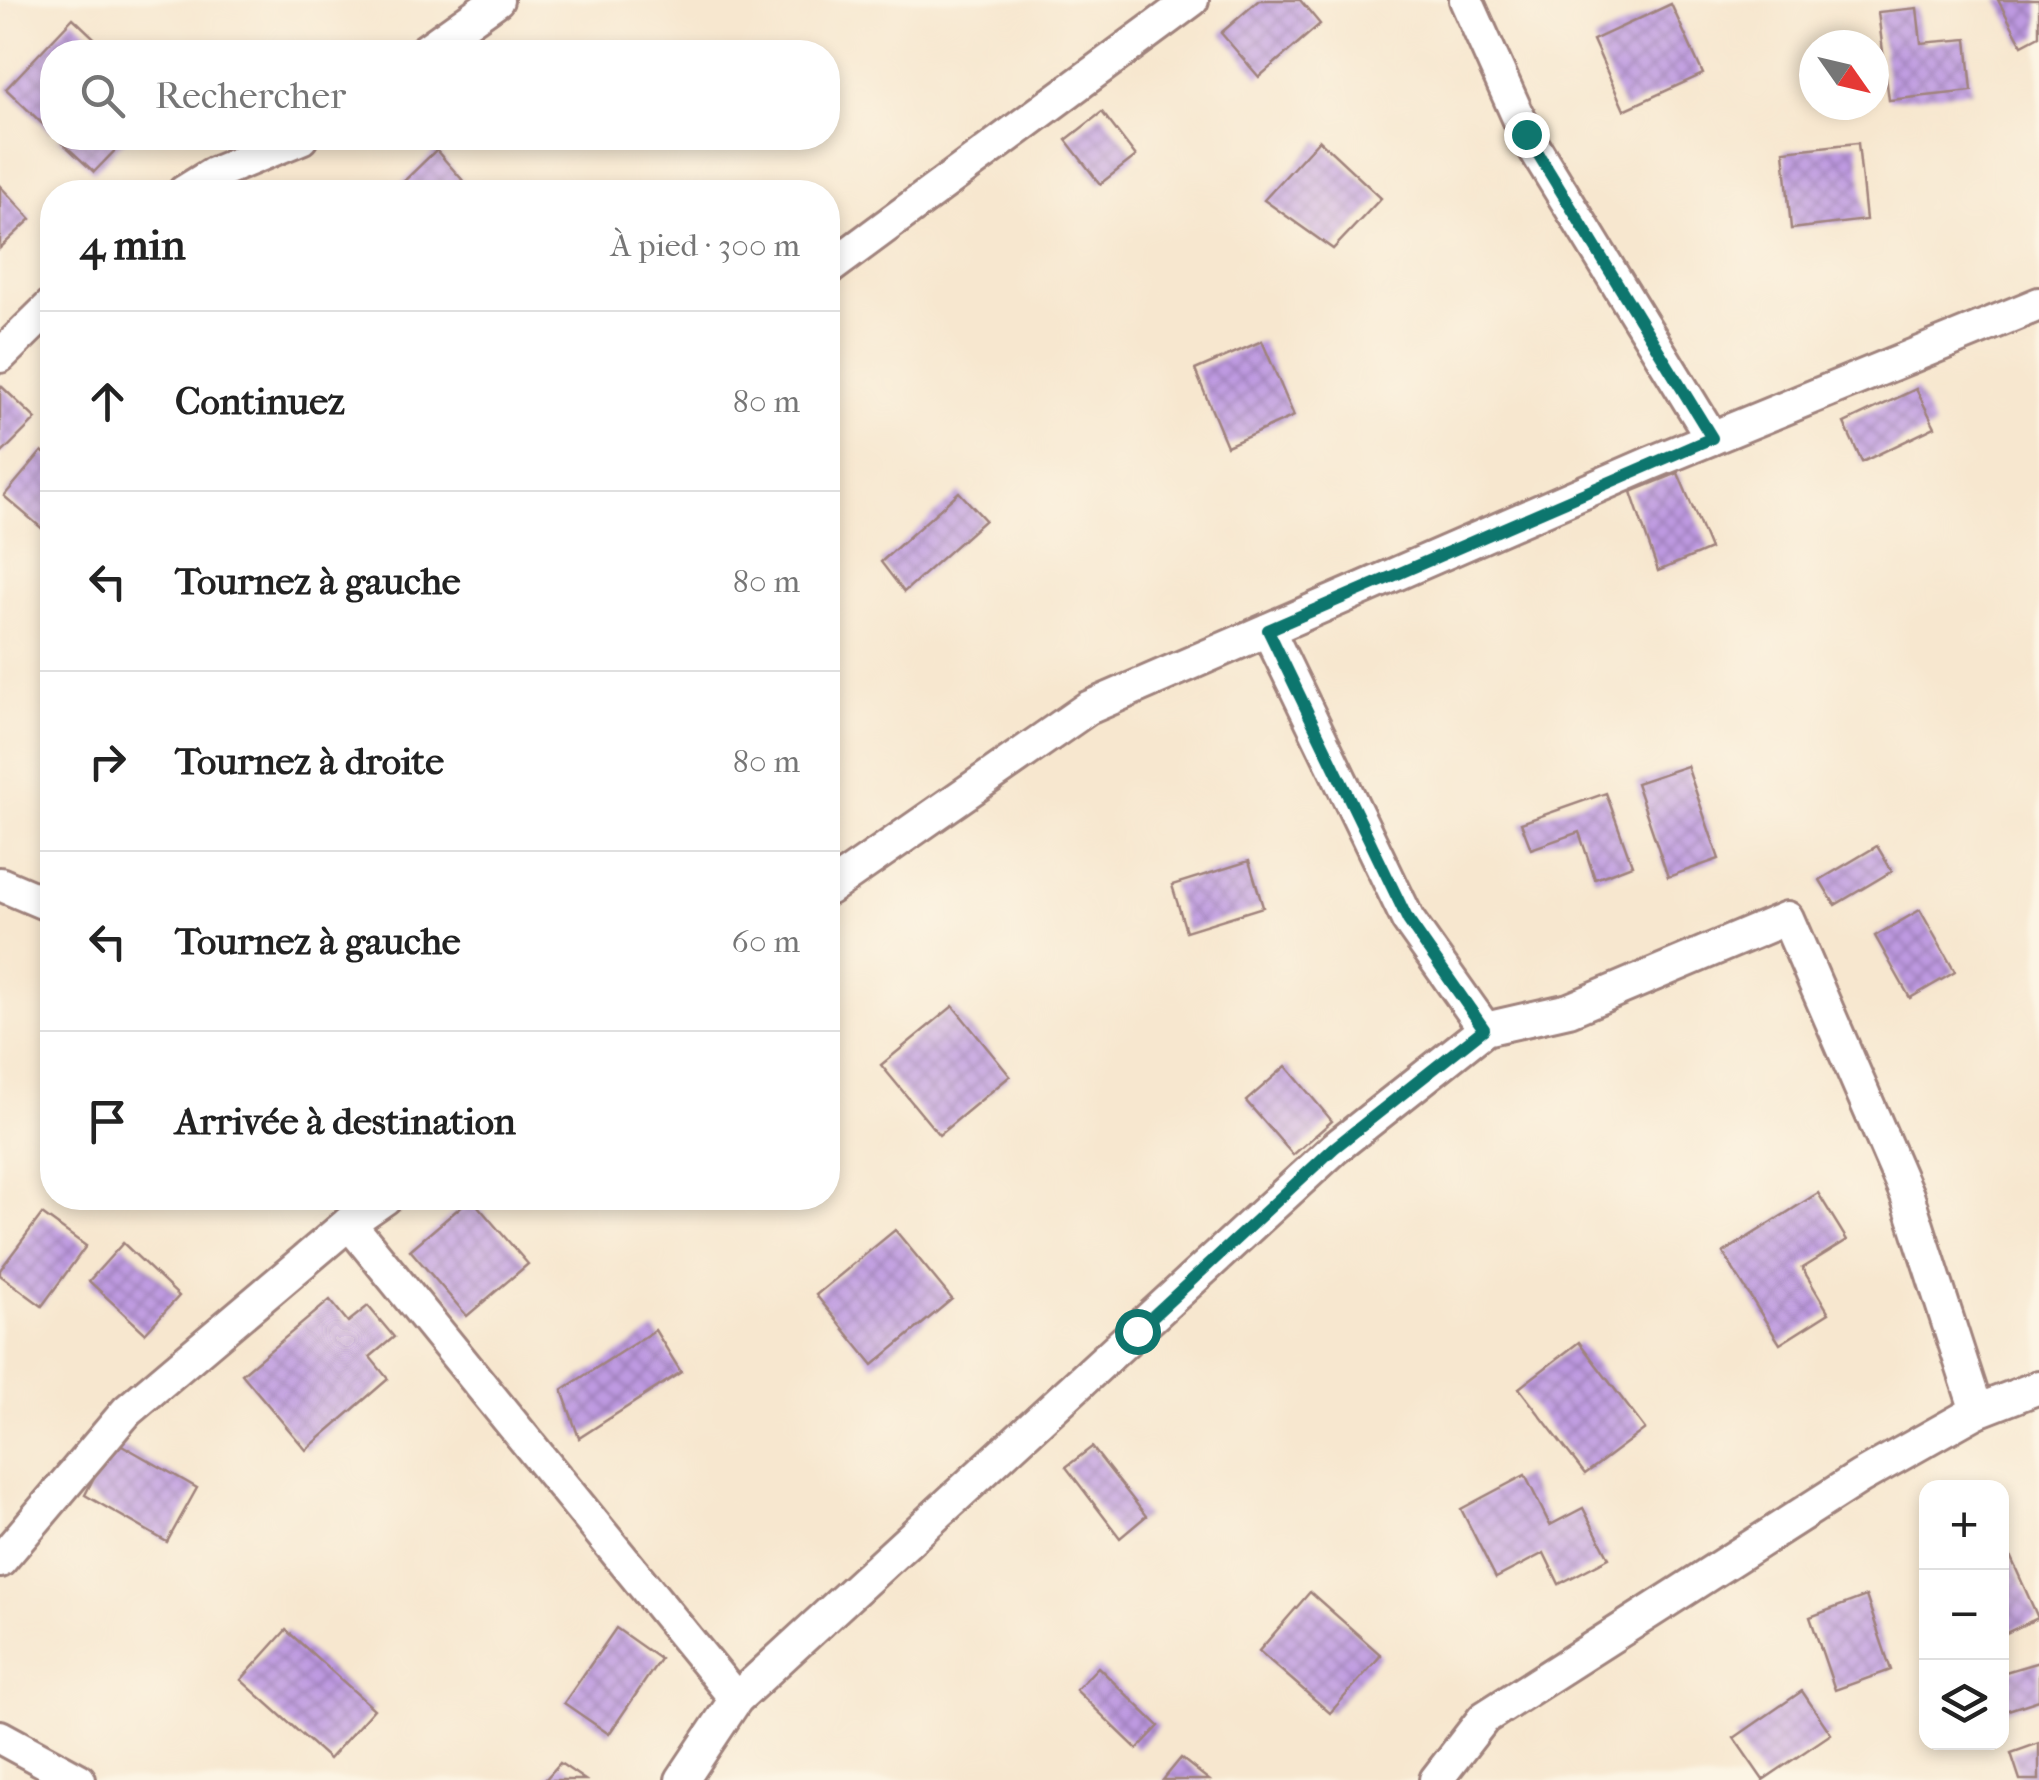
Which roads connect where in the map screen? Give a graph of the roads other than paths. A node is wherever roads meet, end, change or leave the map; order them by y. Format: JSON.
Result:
{"nodes":[{"id":1,"x":496,"y":0,"type":"edge"},
{"id":2,"x":1192,"y":0,"type":"edge"},
{"id":3,"x":1466,"y":0,"type":"edge"},
{"id":4,"x":441,"y":40,"type":"edge"},
{"id":5,"x":272,"y":150,"type":"edge"},
{"id":6,"x":203,"y":180,"type":"edge"},
{"id":7,"x":840,"y":260,"type":"edge"},
{"id":8,"x":2039,"y":304,"type":"edge"},
{"id":9,"x":40,"y":317,"type":"edge"},
{"id":10,"x":0,"y":356,"type":"edge"},
{"id":11,"x":1712,"y":438,"type":"junction"},
{"id":12,"x":1268,"y":630,"type":"junction"},
{"id":13,"x":840,"y":881,"type":"edge"},
{"id":14,"x":0,"y":884,"type":"edge"},
{"id":15,"x":40,"y":901,"type":"edge"},
{"id":16,"x":1484,"y":1029,"type":"junction"},
{"id":17,"x":366,"y":1210,"type":"edge"},
{"id":18,"x":348,"y":1222,"type":"junction"},
{"id":19,"x":2039,"y":1386,"type":"edge"},
{"id":20,"x":1977,"y":1411,"type":"junction"},
{"id":21,"x":0,"y":1561,"type":"edge"},
{"id":22,"x":736,"y":1699,"type":"junction"},
{"id":23,"x":0,"y":1737,"type":"edge"},
{"id":24,"x":79,"y":1780,"type":"edge"},
{"id":25,"x":682,"y":1780,"type":"edge"},
{"id":26,"x":1436,"y":1780,"type":"edge"}],
"edges":[{"from":1,"to":4,"type":"street"},
{"from":2,"to":7,"type":"street"},
{"from":3,"to":11,"type":"street"},
{"from":5,"to":6,"type":"street"},
{"from":8,"to":11,"type":"street"},
{"from":9,"to":10,"type":"street"},
{"from":11,"to":12,"type":"street"},
{"from":12,"to":13,"type":"street"},
{"from":12,"to":16,"type":"street"},
{"from":14,"to":15,"type":"street"},
{"from":16,"to":20,"type":"street"},
{"from":16,"to":22,"type":"street"},
{"from":17,"to":18,"type":"street"},
{"from":18,"to":21,"type":"street"},
{"from":18,"to":22,"type":"street"},
{"from":19,"to":20,"type":"street"},
{"from":20,"to":26,"type":"street"},
{"from":22,"to":25,"type":"street"},
{"from":23,"to":24,"type":"street"}]}
